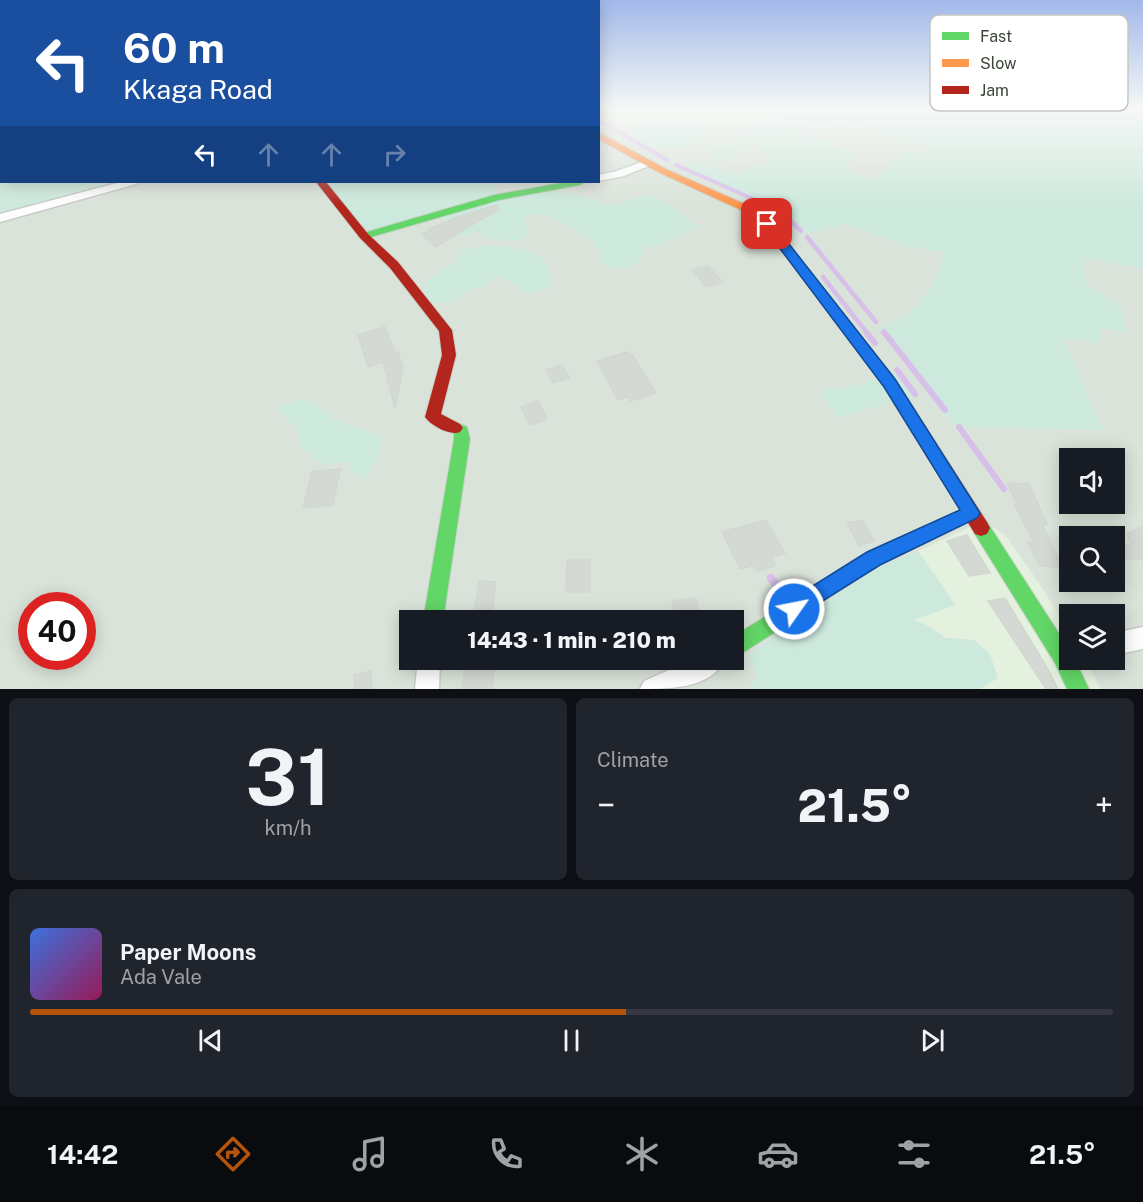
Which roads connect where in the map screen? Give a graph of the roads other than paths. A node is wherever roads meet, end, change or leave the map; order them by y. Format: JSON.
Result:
{"nodes":[{"id":1,"x":609,"y":141,"type":"edge"},
{"id":2,"x":647,"y":163,"type":"junction"},
{"id":3,"x":600,"y":178,"type":"edge"},
{"id":4,"x":128,"y":183,"type":"edge"},
{"id":5,"x":322,"y":183,"type":"edge"},
{"id":6,"x":575,"y":183,"type":"edge"},
{"id":7,"x":0,"y":218,"type":"edge"},
{"id":8,"x":364,"y":236,"type":"junction"},
{"id":9,"x":971,"y":513,"type":"junction"},
{"id":10,"x":435,"y":610,"type":"edge"},
{"id":11,"x":1143,"y":638,"type":"edge"},
{"id":12,"x":744,"y":641,"type":"edge"},
{"id":13,"x":1125,"y":642,"type":"edge"},
{"id":14,"x":1059,"y":645,"type":"edge"},
{"id":15,"x":428,"y":670,"type":"edge"},
{"id":16,"x":698,"y":670,"type":"edge"},
{"id":17,"x":1071,"y":670,"type":"edge"},
{"id":18,"x":427,"y":689,"type":"edge"},
{"id":19,"x":652,"y":689,"type":"edge"},
{"id":20,"x":1078,"y":689,"type":"edge"}],
"edges":[{"from":1,"to":2,"type":"street"},
{"from":2,"to":3,"type":"street"},
{"from":2,"to":9,"type":"street"},
{"from":4,"to":7,"type":"street"},
{"from":5,"to":8,"type":"street"},
{"from":6,"to":8,"type":"street"},
{"from":8,"to":10,"type":"street"},
{"from":9,"to":12,"type":"street"},
{"from":9,"to":14,"type":"street"},
{"from":11,"to":13,"type":"street"},
{"from":15,"to":18,"type":"street"},
{"from":16,"to":19,"type":"street"},
{"from":17,"to":20,"type":"street"}]}
